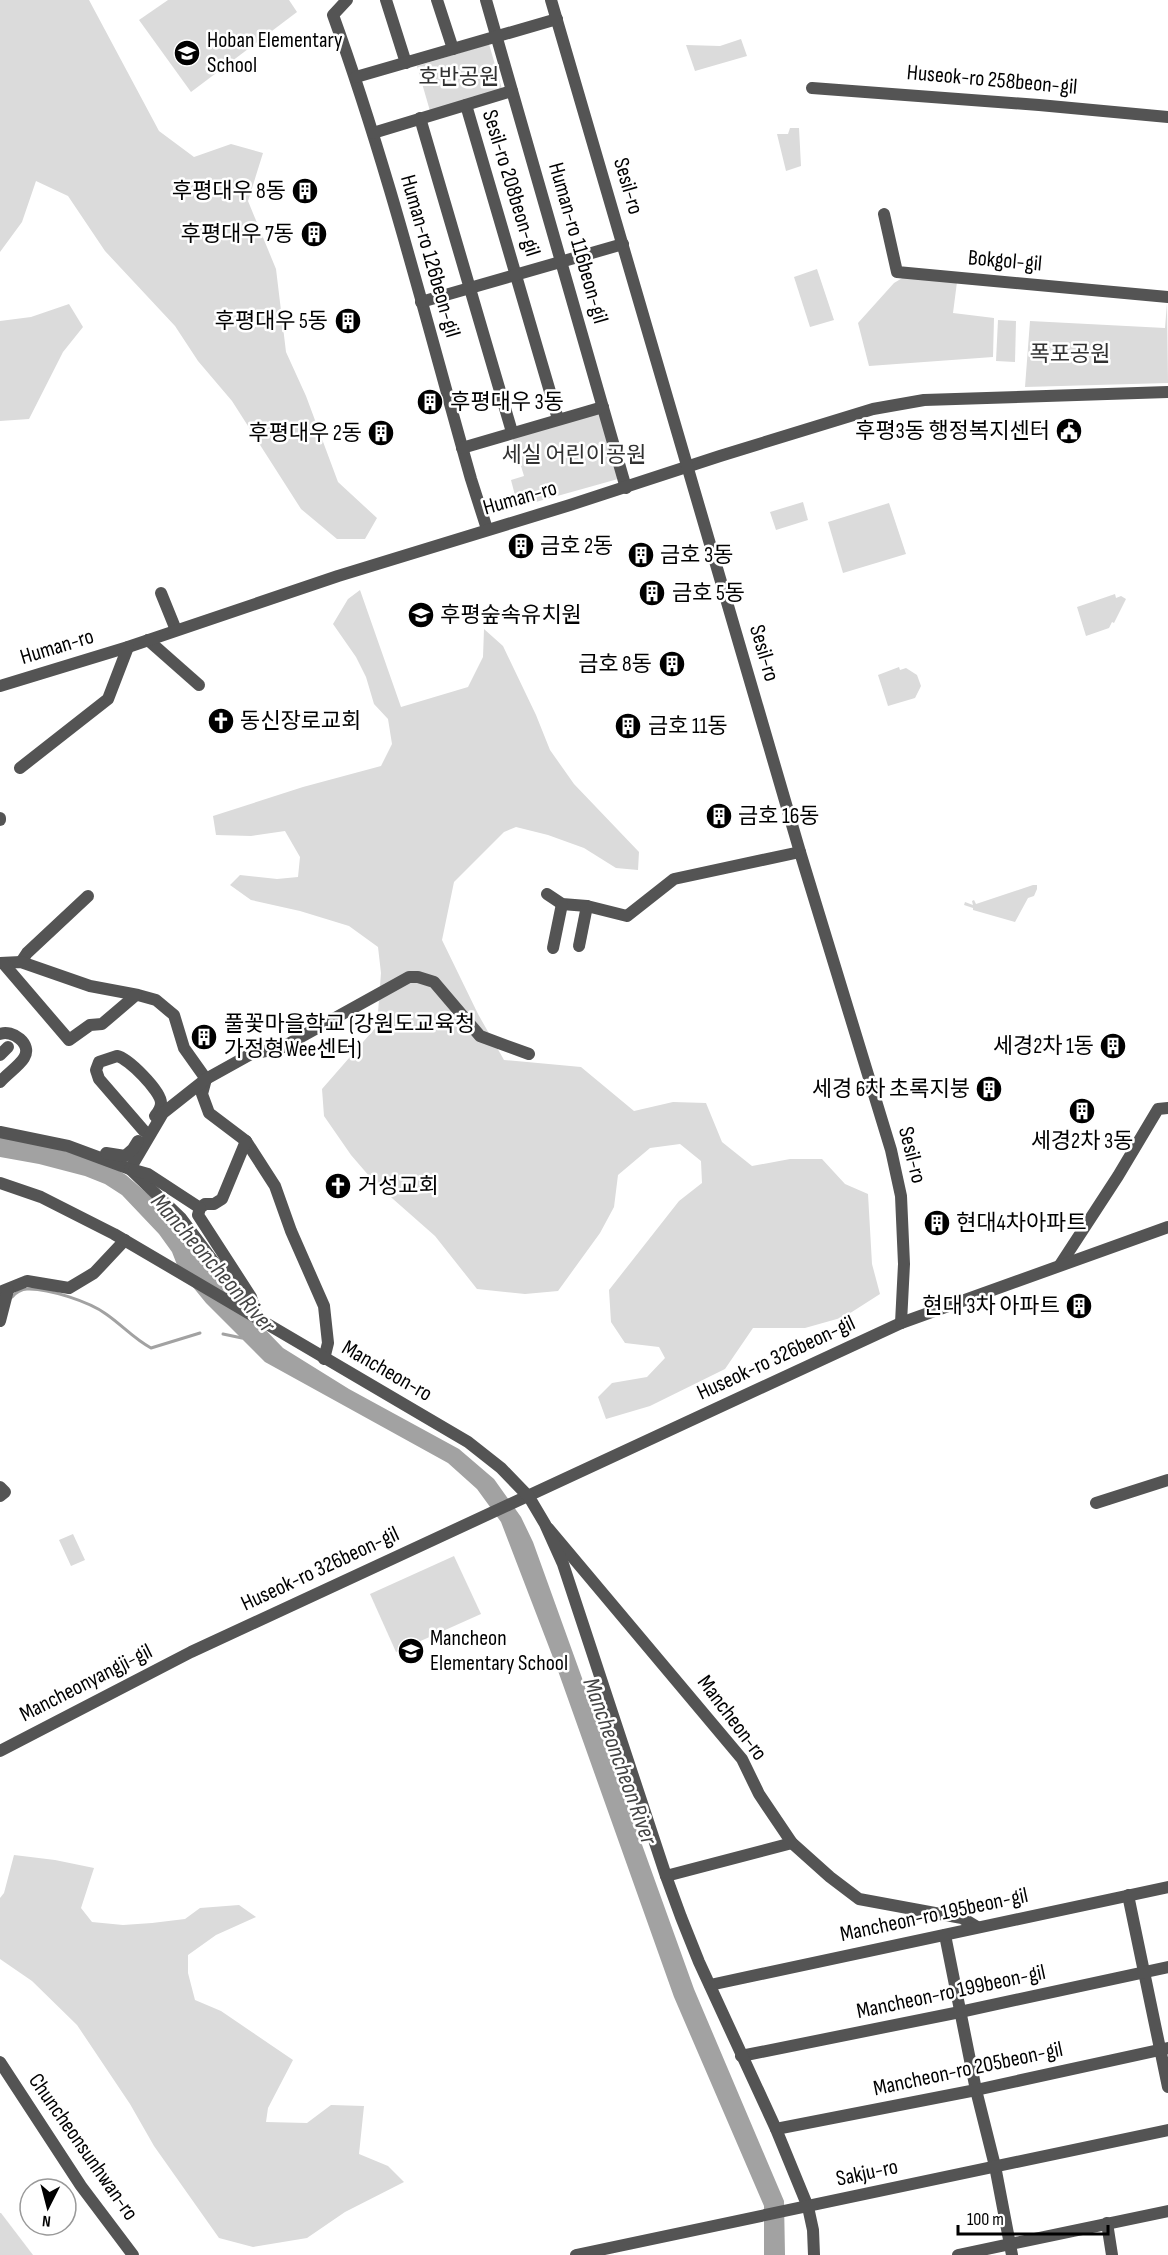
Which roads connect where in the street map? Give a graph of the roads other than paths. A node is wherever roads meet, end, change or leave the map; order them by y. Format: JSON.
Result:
{"nodes":[{"id":1,"x":347,"y":0,"type":"edge"},
{"id":2,"x":386,"y":0,"type":"edge"},
{"id":3,"x":437,"y":0,"type":"edge"},
{"id":4,"x":486,"y":0,"type":"edge"},
{"id":5,"x":552,"y":0,"type":"edge"},
{"id":6,"x":557,"y":19,"type":"junction"},
{"id":7,"x":496,"y":37,"type":"junction"},
{"id":8,"x":453,"y":50,"type":"junction"},
{"id":9,"x":406,"y":63,"type":"junction"},
{"id":10,"x":356,"y":77,"type":"junction"},
{"id":11,"x":812,"y":88,"type":"dead end"},
{"id":12,"x":512,"y":91,"type":"junction"},
{"id":13,"x":466,"y":105,"type":"junction"},
{"id":14,"x":1168,"y":117,"type":"edge"},
{"id":15,"x":420,"y":118,"type":"junction"},
{"id":16,"x":372,"y":133,"type":"junction"},
{"id":17,"x":884,"y":214,"type":"dead end"},
{"id":18,"x":623,"y":244,"type":"junction"},
{"id":19,"x":561,"y":261,"type":"junction"},
{"id":20,"x":517,"y":274,"type":"junction"},
{"id":21,"x":471,"y":287,"type":"junction"},
{"id":22,"x":1168,"y":297,"type":"edge"},
{"id":23,"x":421,"y":302,"type":"junction"},
{"id":24,"x":1168,"y":392,"type":"edge"},
{"id":25,"x":603,"y":407,"type":"junction"},
{"id":26,"x":558,"y":419,"type":"junction"},
{"id":27,"x":512,"y":432,"type":"junction"},
{"id":28,"x":462,"y":448,"type":"junction"},
{"id":29,"x":689,"y":467,"type":"junction"},
{"id":30,"x":626,"y":488,"type":"junction"},
{"id":31,"x":487,"y":529,"type":"junction"},
{"id":32,"x":161,"y":593,"type":"dead end"},
{"id":33,"x":176,"y":630,"type":"junction"},
{"id":34,"x":148,"y":640,"type":"junction"},
{"id":35,"x":128,"y":647,"type":"junction"},
{"id":36,"x":199,"y":685,"type":"dead end"},
{"id":37,"x":0,"y":686,"type":"edge"},
{"id":38,"x":20,"y":768,"type":"dead end"},
{"id":39,"x":800,"y":852,"type":"junction"},
{"id":40,"x":547,"y":894,"type":"dead end"},
{"id":41,"x":88,"y":896,"type":"dead end"},
{"id":42,"x":562,"y":904,"type":"junction"},
{"id":43,"x":588,"y":906,"type":"junction"},
{"id":44,"x":579,"y":946,"type":"dead end"},
{"id":45,"x":553,"y":948,"type":"dead end"},
{"id":46,"x":21,"y":962,"type":"junction"},
{"id":47,"x":1,"y":963,"type":"edge"},
{"id":48,"x":136,"y":995,"type":"junction"},
{"id":49,"x":0,"y":1034,"type":"edge"},
{"id":50,"x":529,"y":1054,"type":"dead end"},
{"id":51,"x":206,"y":1079,"type":"junction"},
{"id":52,"x":0,"y":1082,"type":"edge"},
{"id":53,"x":1163,"y":1108,"type":"edge"},
{"id":54,"x":144,"y":1131,"type":"junction"},
{"id":55,"x":0,"y":1133,"type":"edge"},
{"id":56,"x":246,"y":1141,"type":"junction"},
{"id":57,"x":130,"y":1169,"type":"junction"},
{"id":58,"x":0,"y":1183,"type":"edge"},
{"id":59,"x":200,"y":1208,"type":"junction"},
{"id":60,"x":1168,"y":1227,"type":"edge"},
{"id":61,"x":125,"y":1240,"type":"junction"},
{"id":62,"x":1060,"y":1265,"type":"junction"},
{"id":63,"x":4,"y":1291,"type":"edge"},
{"id":64,"x":253,"y":1314,"type":"junction"},
{"id":65,"x":0,"y":1321,"type":"edge"},
{"id":66,"x":901,"y":1323,"type":"junction"},
{"id":67,"x":324,"y":1359,"type":"junction"},
{"id":68,"x":1168,"y":1480,"type":"edge"},
{"id":69,"x":0,"y":1487,"type":"edge"},
{"id":70,"x":0,"y":1496,"type":"edge"},
{"id":71,"x":529,"y":1497,"type":"junction"},
{"id":72,"x":1096,"y":1503,"type":"dead end"},
{"id":73,"x":545,"y":1524,"type":"junction"},
{"id":74,"x":191,"y":1652,"type":"joint"},
{"id":75,"x":0,"y":1751,"type":"edge"},
{"id":76,"x":792,"y":1843,"type":"junction"},
{"id":77,"x":666,"y":1876,"type":"junction"},
{"id":78,"x":1168,"y":1887,"type":"edge"},
{"id":79,"x":1128,"y":1895,"type":"junction"},
{"id":80,"x":977,"y":1927,"type":"junction"},
{"id":81,"x":945,"y":1935,"type":"junction"},
{"id":82,"x":1168,"y":1967,"type":"edge"},
{"id":83,"x":1144,"y":1972,"type":"junction"},
{"id":84,"x":710,"y":1985,"type":"junction"},
{"id":85,"x":960,"y":2012,"type":"junction"},
{"id":86,"x":1165,"y":2048,"type":"edge"},
{"id":87,"x":741,"y":2056,"type":"junction"},
{"id":88,"x":0,"y":2062,"type":"edge"},
{"id":89,"x":1168,"y":2086,"type":"edge"},
{"id":90,"x":976,"y":2090,"type":"junction"},
{"id":91,"x":776,"y":2129,"type":"junction"},
{"id":92,"x":1168,"y":2130,"type":"edge"},
{"id":93,"x":995,"y":2166,"type":"junction"},
{"id":94,"x":808,"y":2207,"type":"junction"},
{"id":95,"x":1168,"y":2211,"type":"edge"},
{"id":96,"x":1107,"y":2223,"type":"junction"},
{"id":97,"x":1011,"y":2250,"type":"edge"},
{"id":98,"x":133,"y":2255,"type":"edge"},
{"id":99,"x":576,"y":2255,"type":"edge"},
{"id":100,"x":814,"y":2255,"type":"edge"},
{"id":101,"x":958,"y":2255,"type":"edge"},
{"id":102,"x":1112,"y":2255,"type":"edge"}],
"edges":[{"from":1,"to":10,"type":"street","name":"Human-ro 126beon-gil"},
{"from":2,"to":9,"type":"street"},
{"from":3,"to":8,"type":"street"},
{"from":4,"to":7,"type":"street","name":"Human-ro 116beon-gil"},
{"from":5,"to":6,"type":"street","name":"Sesil-ro"},
{"from":6,"to":7,"type":"street"},
{"from":6,"to":18,"type":"street","name":"Sesil-ro"},
{"from":7,"to":8,"type":"street"},
{"from":7,"to":12,"type":"street","name":"Human-ro 116beon-gil"},
{"from":8,"to":9,"type":"street"},
{"from":9,"to":10,"type":"street"},
{"from":10,"to":16,"type":"street","name":"Human-ro 126beon-gil"},
{"from":11,"to":14,"type":"street","name":"Huseok-ro 258beon-gil"},
{"from":12,"to":13,"type":"street"},
{"from":12,"to":19,"type":"street","name":"Human-ro 116beon-gil"},
{"from":13,"to":15,"type":"street"},
{"from":13,"to":20,"type":"street","name":"Sesil-ro 208beon-gil"},
{"from":15,"to":16,"type":"street"},
{"from":15,"to":21,"type":"street"},
{"from":16,"to":23,"type":"street","name":"Human-ro 126beon-gil"},
{"from":17,"to":22,"type":"street","name":"Bokgol-gil"},
{"from":18,"to":19,"type":"street","name":"Sesil-ro 208beon-gil"},
{"from":18,"to":29,"type":"street","name":"Sesil-ro"},
{"from":19,"to":20,"type":"street","name":"Sesil-ro 208beon-gil"},
{"from":19,"to":25,"type":"street","name":"Human-ro 116beon-gil"},
{"from":20,"to":21,"type":"street","name":"Sesil-ro 208beon-gil"},
{"from":20,"to":26,"type":"street","name":"Sesil-ro 208beon-gil"},
{"from":21,"to":23,"type":"street","name":"Sesil-ro 208beon-gil"},
{"from":21,"to":27,"type":"street"},
{"from":23,"to":28,"type":"street","name":"Human-ro 126beon-gil"},
{"from":24,"to":29,"type":"street","name":"Human-ro"},
{"from":25,"to":26,"type":"street"},
{"from":25,"to":30,"type":"street","name":"Human-ro 116beon-gil"},
{"from":26,"to":27,"type":"street"},
{"from":27,"to":28,"type":"street"},
{"from":28,"to":31,"type":"street","name":"Human-ro 126beon-gil"},
{"from":29,"to":30,"type":"street","name":"Human-ro"},
{"from":29,"to":39,"type":"street","name":"Sesil-ro"},
{"from":30,"to":31,"type":"street","name":"Human-ro"},
{"from":31,"to":33,"type":"street","name":"Human-ro"},
{"from":32,"to":33,"type":"street"},
{"from":33,"to":34,"type":"street","name":"Human-ro"},
{"from":34,"to":35,"type":"street","name":"Human-ro"},
{"from":34,"to":36,"type":"street"},
{"from":35,"to":37,"type":"street","name":"Human-ro"},
{"from":35,"to":38,"type":"street"},
{"from":39,"to":43,"type":"street"},
{"from":39,"to":66,"type":"street","name":"Sesil-ro"},
{"from":40,"to":42,"type":"street"},
{"from":41,"to":46,"type":"street"},
{"from":42,"to":43,"type":"street"},
{"from":42,"to":45,"type":"street"},
{"from":43,"to":44,"type":"street"},
{"from":46,"to":47,"type":"street"},
{"from":46,"to":48,"type":"street"},
{"from":47,"to":48,"type":"street"},
{"from":48,"to":51,"type":"street"},
{"from":49,"to":52,"type":"street"},
{"from":50,"to":51,"type":"street"},
{"from":51,"to":56,"type":"street"},
{"from":51,"to":57,"type":"street"},
{"from":53,"to":62,"type":"street"},
{"from":54,"to":54,"type":"street"},
{"from":54,"to":55,"type":"street"},
{"from":55,"to":57,"type":"street"},
{"from":56,"to":59,"type":"street"},
{"from":56,"to":67,"type":"street"},
{"from":57,"to":59,"type":"street"},
{"from":57,"to":64,"type":"street"},
{"from":58,"to":61,"type":"street"},
{"from":59,"to":64,"type":"street"},
{"from":60,"to":62,"type":"street","name":"Huseok-ro 326beon-gil"},
{"from":61,"to":63,"type":"street"},
{"from":61,"to":64,"type":"street","name":"Mancheon-ro"},
{"from":62,"to":66,"type":"street","name":"Huseok-ro 326beon-gil"},
{"from":63,"to":65,"type":"street"},
{"from":64,"to":67,"type":"street","name":"Mancheon-ro"},
{"from":66,"to":71,"type":"street","name":"Huseok-ro 326beon-gil"},
{"from":67,"to":71,"type":"street","name":"Mancheon-ro"},
{"from":68,"to":72,"type":"street"},
{"from":69,"to":70,"type":"street"},
{"from":71,"to":73,"type":"street","name":"Mancheon-ro"},
{"from":71,"to":74,"type":"street","name":"Huseok-ro 326beon-gil"},
{"from":73,"to":76,"type":"street","name":"Mancheon-ro"},
{"from":73,"to":77,"type":"street","name":"Mancheon-ro"},
{"from":74,"to":75,"type":"street","name":"Mancheonyangji-gil"},
{"from":76,"to":77,"type":"street"},
{"from":76,"to":80,"type":"street","name":"Mancheon-ro"},
{"from":77,"to":84,"type":"street","name":"Mancheon-ro"},
{"from":78,"to":79,"type":"street","name":"Mancheon-ro 195beon-gil"},
{"from":79,"to":80,"type":"street","name":"Mancheon-ro 195beon-gil"},
{"from":79,"to":83,"type":"street"},
{"from":80,"to":81,"type":"street","name":"Mancheon-ro 195beon-gil"},
{"from":81,"to":84,"type":"street","name":"Mancheon-ro 195beon-gil"},
{"from":81,"to":85,"type":"street"},
{"from":82,"to":83,"type":"street","name":"Mancheon-ro 199beon-gil"},
{"from":83,"to":85,"type":"street","name":"Mancheon-ro 199beon-gil"},
{"from":83,"to":86,"type":"street"},
{"from":84,"to":87,"type":"street","name":"Mancheon-ro"},
{"from":85,"to":87,"type":"street","name":"Mancheon-ro 199beon-gil"},
{"from":85,"to":90,"type":"street"},
{"from":86,"to":89,"type":"street"},
{"from":86,"to":90,"type":"street","name":"Mancheon-ro 205beon-gil"},
{"from":87,"to":91,"type":"street","name":"Mancheon-ro"},
{"from":88,"to":98,"type":"street","name":"Chuncheonsunhwan-ro"},
{"from":90,"to":91,"type":"street","name":"Mancheon-ro 205beon-gil"},
{"from":90,"to":93,"type":"street"},
{"from":91,"to":94,"type":"street","name":"Mancheon-ro"},
{"from":92,"to":93,"type":"street","name":"Sakju-ro"},
{"from":93,"to":94,"type":"street","name":"Sakju-ro"},
{"from":93,"to":97,"type":"street"},
{"from":94,"to":99,"type":"street","name":"Sakju-ro"},
{"from":94,"to":100,"type":"street","name":"Mancheon-ro"},
{"from":95,"to":96,"type":"street"},
{"from":96,"to":97,"type":"street"},
{"from":96,"to":102,"type":"street"},
{"from":97,"to":101,"type":"street"}]}
